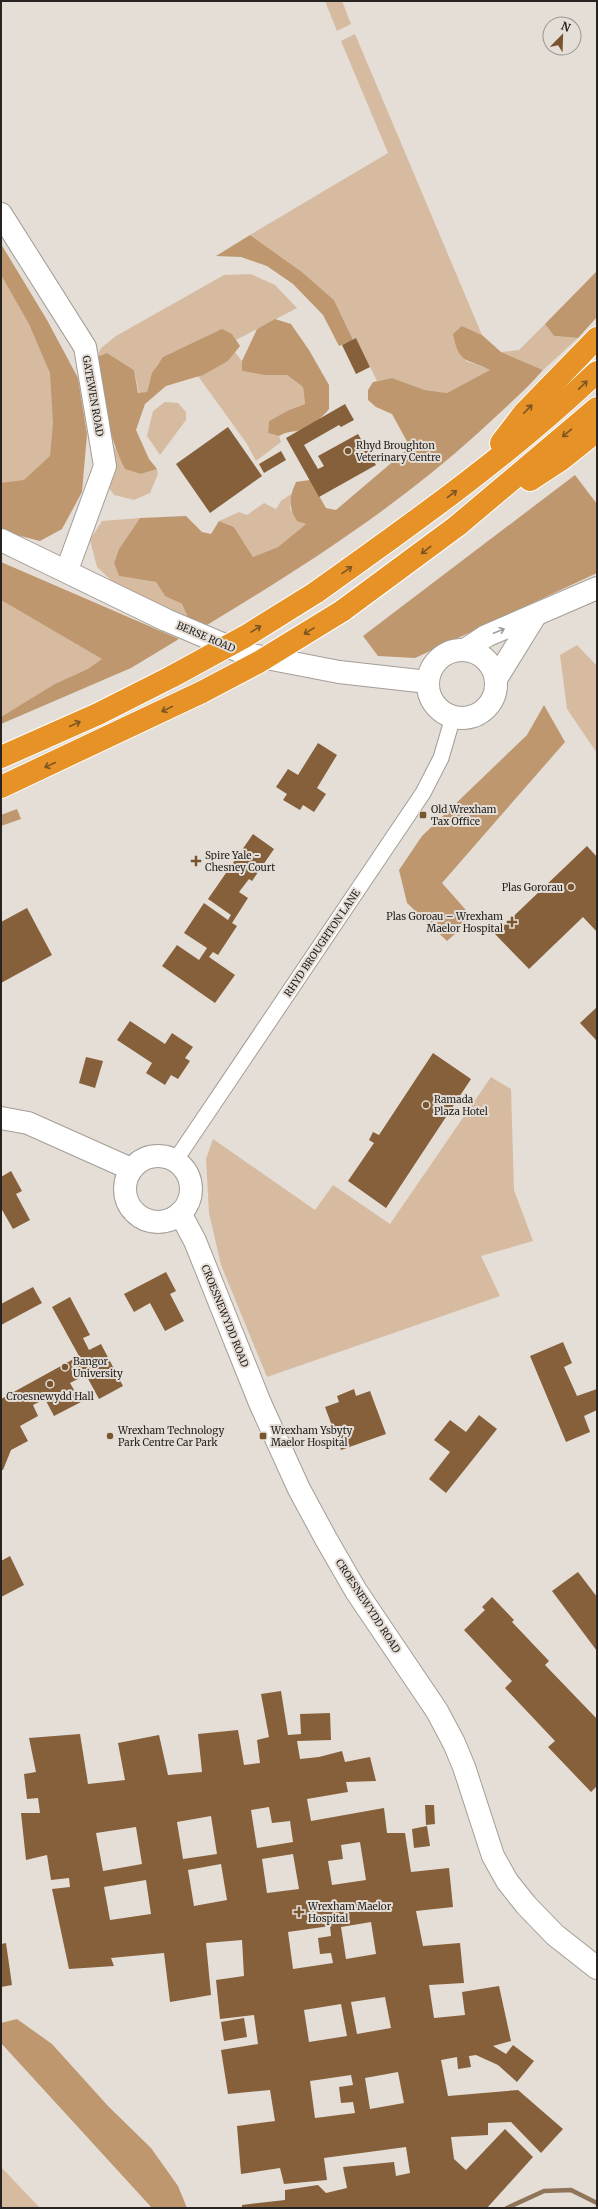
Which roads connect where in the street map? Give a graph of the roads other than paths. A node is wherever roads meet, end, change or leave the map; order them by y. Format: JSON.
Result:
{"nodes":[{"id":1,"x":1,"y":214,"type":"edge"},
{"id":2,"x":597,"y":338,"type":"edge"},
{"id":3,"x":597,"y":372,"type":"edge"},
{"id":4,"x":597,"y":408,"type":"edge"},
{"id":5,"x":597,"y":432,"type":"edge"},
{"id":6,"x":479,"y":473,"type":"junction"},
{"id":7,"x":457,"y":526,"type":"junction"},
{"id":8,"x":1,"y":540,"type":"edge"},
{"id":9,"x":67,"y":570,"type":"junction"},
{"id":10,"x":597,"y":588,"type":"edge"},
{"id":11,"x":535,"y":616,"type":"junction"},
{"id":12,"x":465,"y":650,"type":"junction"},
{"id":13,"x":496,"y":679,"type":"junction"},
{"id":14,"x":428,"y":682,"type":"junction"},
{"id":15,"x":453,"y":717,"type":"junction"},
{"id":16,"x":1,"y":757,"type":"edge"},
{"id":17,"x":1,"y":788,"type":"edge"},
{"id":18,"x":1,"y":1118,"type":"edge"},
{"id":19,"x":175,"y":1161,"type":"junction"},
{"id":20,"x":131,"y":1169,"type":"junction"},
{"id":21,"x":180,"y":1213,"type":"junction"},
{"id":22,"x":595,"y":1963,"type":"edge"}],
"edges":[{"from":1,"to":9,"type":"main road","name":"GATEWEN ROAD"},
{"from":6,"to":2,"type":"highway","one_way":true},
{"from":6,"to":3,"type":"highway","one_way":true},
{"from":4,"to":7,"type":"highway","one_way":true},
{"from":5,"to":7,"type":"highway"},
{"from":16,"to":6,"type":"highway","one_way":true,"bridge":true},
{"from":7,"to":17,"type":"highway","one_way":true,"bridge":true},
{"from":8,"to":9,"type":"main road","name":"BERSE ROAD"},
{"from":9,"to":14,"type":"main road","name":"BERSE ROAD"},
{"from":10,"to":11,"type":"main road"},
{"from":12,"to":11,"type":"main road","one_way":true},
{"from":11,"to":13,"type":"main road"},
{"from":12,"to":13,"type":"main road"},
{"from":12,"to":14,"type":"main road"},
{"from":13,"to":15,"type":"main road"},
{"from":14,"to":15,"type":"main road"},
{"from":15,"to":19,"type":"street","name":"RHYD BROUGHTON LANE"},
{"from":18,"to":20,"type":"main road"},
{"from":19,"to":20,"type":"main road"},
{"from":19,"to":21,"type":"main road"},
{"from":20,"to":21,"type":"main road"},
{"from":21,"to":22,"type":"main road","name":"CROESNEWYDD ROAD"}]}
